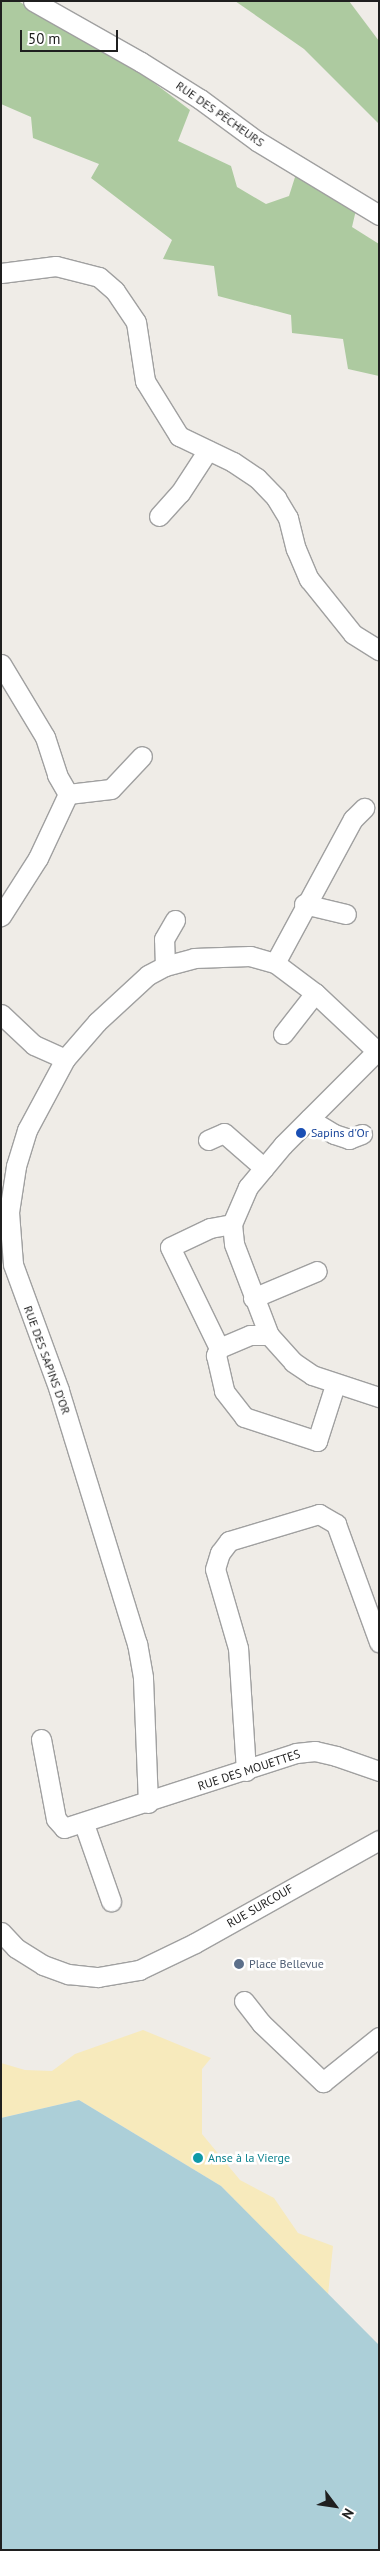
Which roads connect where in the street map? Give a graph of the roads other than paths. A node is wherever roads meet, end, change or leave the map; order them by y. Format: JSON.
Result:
{"nodes":[{"id":1,"x":33,"y":1,"type":"edge"},
{"id":2,"x":379,"y":215,"type":"edge"},
{"id":3,"x":1,"y":273,"type":"edge"},
{"id":4,"x":208,"y":450,"type":"junction"},
{"id":5,"x":159,"y":516,"type":"dead end"},
{"id":6,"x":379,"y":650,"type":"edge"},
{"id":7,"x":1,"y":664,"type":"edge"},
{"id":8,"x":142,"y":756,"type":"dead end"},
{"id":9,"x":68,"y":794,"type":"junction"},
{"id":10,"x":364,"y":808,"type":"dead end"},
{"id":11,"x":304,"y":904,"type":"junction"},
{"id":12,"x":346,"y":914,"type":"dead end"},
{"id":13,"x":1,"y":916,"type":"edge"},
{"id":14,"x":176,"y":920,"type":"dead end"},
{"id":15,"x":275,"y":964,"type":"junction"},
{"id":16,"x":165,"y":966,"type":"junction"},
{"id":17,"x":315,"y":993,"type":"junction"},
{"id":18,"x":1,"y":1014,"type":"edge"},
{"id":19,"x":283,"y":1034,"type":"dead end"},
{"id":20,"x":378,"y":1052,"type":"edge"},
{"id":21,"x":65,"y":1059,"type":"junction"},
{"id":22,"x":309,"y":1119,"type":"junction"},
{"id":23,"x":362,"y":1134,"type":"dead end"},
{"id":24,"x":208,"y":1140,"type":"dead end"},
{"id":25,"x":264,"y":1168,"type":"junction"},
{"id":26,"x":232,"y":1224,"type":"junction"},
{"id":27,"x":317,"y":1271,"type":"dead end"},
{"id":28,"x":253,"y":1298,"type":"junction"},
{"id":29,"x":269,"y":1335,"type":"junction"},
{"id":30,"x":219,"y":1348,"type":"junction"},
{"id":31,"x":335,"y":1385,"type":"junction"},
{"id":32,"x":379,"y":1397,"type":"edge"},
{"id":33,"x":379,"y":1642,"type":"edge"},
{"id":34,"x":41,"y":1739,"type":"dead end"},
{"id":35,"x":246,"y":1771,"type":"junction"},
{"id":36,"x":379,"y":1771,"type":"edge"},
{"id":37,"x":148,"y":1803,"type":"junction"},
{"id":38,"x":84,"y":1824,"type":"junction"},
{"id":39,"x":379,"y":1840,"type":"edge"},
{"id":40,"x":110,"y":1901,"type":"dead end"},
{"id":41,"x":1,"y":1932,"type":"edge"},
{"id":42,"x":244,"y":2001,"type":"dead end"},
{"id":43,"x":379,"y":2037,"type":"edge"}],
"edges":[{"from":1,"to":2,"type":"street","name":"RUE DES PÊCHEURS"},
{"from":3,"to":4,"type":"street"},
{"from":4,"to":5,"type":"street"},
{"from":4,"to":6,"type":"street"},
{"from":7,"to":9,"type":"street"},
{"from":8,"to":9,"type":"street"},
{"from":9,"to":13,"type":"street"},
{"from":10,"to":11,"type":"street"},
{"from":11,"to":12,"type":"street"},
{"from":11,"to":15,"type":"street"},
{"from":14,"to":16,"type":"street"},
{"from":15,"to":16,"type":"street","name":"RUE DES SAPINS D'OR"},
{"from":15,"to":17,"type":"street","name":"RUE DES SAPINS D'OR"},
{"from":16,"to":21,"type":"street","name":"RUE DES SAPINS D'OR"},
{"from":17,"to":19,"type":"street"},
{"from":17,"to":20,"type":"street","name":"RUE DES SAPINS D'OR"},
{"from":18,"to":21,"type":"street"},
{"from":20,"to":22,"type":"street"},
{"from":21,"to":37,"type":"street","name":"RUE DES SAPINS D'OR"},
{"from":22,"to":23,"type":"street"},
{"from":22,"to":25,"type":"street"},
{"from":24,"to":25,"type":"street"},
{"from":25,"to":26,"type":"street"},
{"from":26,"to":28,"type":"street"},
{"from":26,"to":30,"type":"street"},
{"from":27,"to":28,"type":"street"},
{"from":28,"to":29,"type":"street"},
{"from":29,"to":30,"type":"street"},
{"from":29,"to":31,"type":"street"},
{"from":30,"to":31,"type":"street"},
{"from":31,"to":32,"type":"street"},
{"from":33,"to":35,"type":"street"},
{"from":34,"to":38,"type":"street","name":"RUE DES MOUETTES"},
{"from":35,"to":36,"type":"street","name":"RUE DES MOUETTES"},
{"from":35,"to":37,"type":"street","name":"RUE DES MOUETTES"},
{"from":37,"to":38,"type":"street","name":"RUE DES MOUETTES"},
{"from":38,"to":40,"type":"street"},
{"from":39,"to":41,"type":"street","name":"RUE SURCOUF"},
{"from":42,"to":43,"type":"street"}]}
